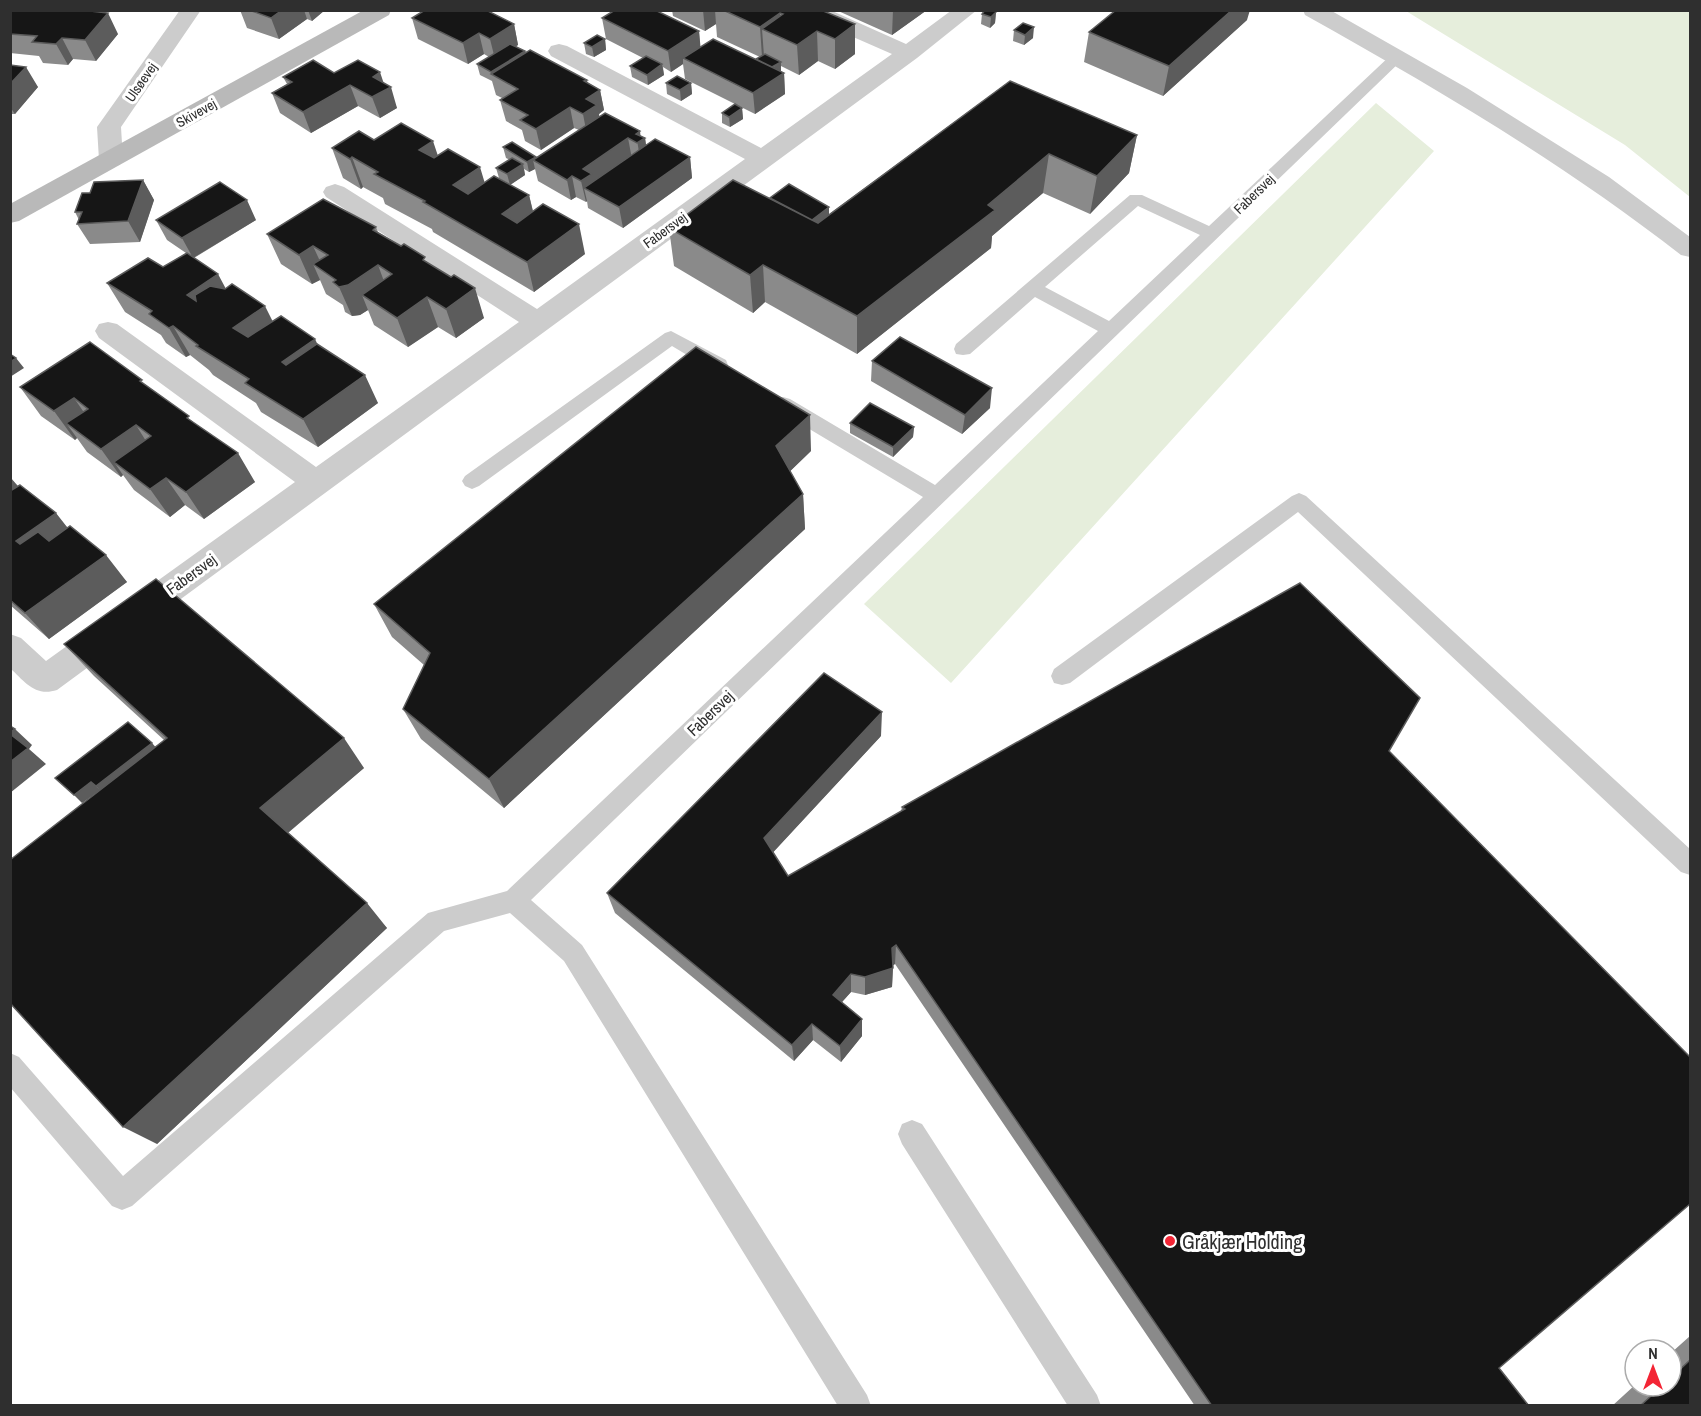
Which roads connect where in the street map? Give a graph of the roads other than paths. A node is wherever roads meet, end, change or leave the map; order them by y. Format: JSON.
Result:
{"nodes":[{"id":1,"x":191,"y":10,"type":"edge"},
{"id":2,"x":381,"y":10,"type":"edge"},
{"id":3,"x":811,"y":10,"type":"edge"},
{"id":4,"x":967,"y":10,"type":"edge"},
{"id":5,"x":1313,"y":10,"type":"edge"},
{"id":6,"x":559,"y":51,"type":"dead end"},
{"id":7,"x":909,"y":52,"type":"junction"},
{"id":8,"x":1397,"y":57,"type":"junction"},
{"id":9,"x":763,"y":159,"type":"junction"},
{"id":10,"x":111,"y":160,"type":"junction"},
{"id":11,"x":335,"y":192,"type":"dead end"},
{"id":12,"x":10,"y":215,"type":"edge"},
{"id":13,"x":1211,"y":234,"type":"junction"},
{"id":14,"x":1690,"y":249,"type":"edge"},
{"id":15,"x":1034,"y":288,"type":"junction"},
{"id":16,"x":538,"y":322,"type":"junction"},
{"id":17,"x":1110,"y":330,"type":"junction"},
{"id":18,"x":108,"y":331,"type":"dead end"},
{"id":19,"x":963,"y":349,"type":"dead end"},
{"id":20,"x":732,"y":374,"type":"edge"},
{"id":21,"x":763,"y":392,"type":"edge"},
{"id":22,"x":472,"y":482,"type":"dead end"},
{"id":23,"x":317,"y":483,"type":"junction"},
{"id":24,"x":938,"y":496,"type":"junction"},
{"id":25,"x":10,"y":647,"type":"edge"},
{"id":26,"x":1062,"y":676,"type":"dead end"},
{"id":27,"x":1690,"y":864,"type":"edge"},
{"id":28,"x":514,"y":900,"type":"junction"},
{"id":29,"x":10,"y":1066,"type":"edge"},
{"id":30,"x":912,"y":1134,"type":"dead end"},
{"id":31,"x":856,"y":1406,"type":"edge"},
{"id":32,"x":1086,"y":1406,"type":"edge"}],
"edges":[{"from":1,"to":10,"type":"street","name":"Ulsøevej"},
{"from":2,"to":10,"type":"street","name":"Skivevej"},
{"from":3,"to":7,"type":"street"},
{"from":4,"to":7,"type":"street","name":"Fabersvej"},
{"from":5,"to":8,"type":"street"},
{"from":6,"to":9,"type":"street"},
{"from":7,"to":9,"type":"street","name":"Fabersvej"},
{"from":8,"to":13,"type":"lane","name":"Fabersvej"},
{"from":8,"to":14,"type":"street"},
{"from":9,"to":16,"type":"street","name":"Fabersvej"},
{"from":10,"to":12,"type":"street","name":"Skivevej"},
{"from":11,"to":16,"type":"street"},
{"from":13,"to":15,"type":"lane"},
{"from":13,"to":17,"type":"lane","name":"Fabersvej"},
{"from":15,"to":17,"type":"lane"},
{"from":15,"to":19,"type":"lane"},
{"from":16,"to":23,"type":"street","name":"Fabersvej"},
{"from":17,"to":24,"type":"lane","name":"Fabersvej"},
{"from":18,"to":23,"type":"street"},
{"from":20,"to":22,"type":"lane"},
{"from":21,"to":24,"type":"lane"},
{"from":23,"to":25,"type":"street","name":"Fabersvej"},
{"from":24,"to":28,"type":"lane","name":"Fabersvej"},
{"from":26,"to":27,"type":"lane"},
{"from":28,"to":29,"type":"lane","name":"Fabersvej"},
{"from":28,"to":31,"type":"lane"},
{"from":30,"to":32,"type":"lane"}]}
